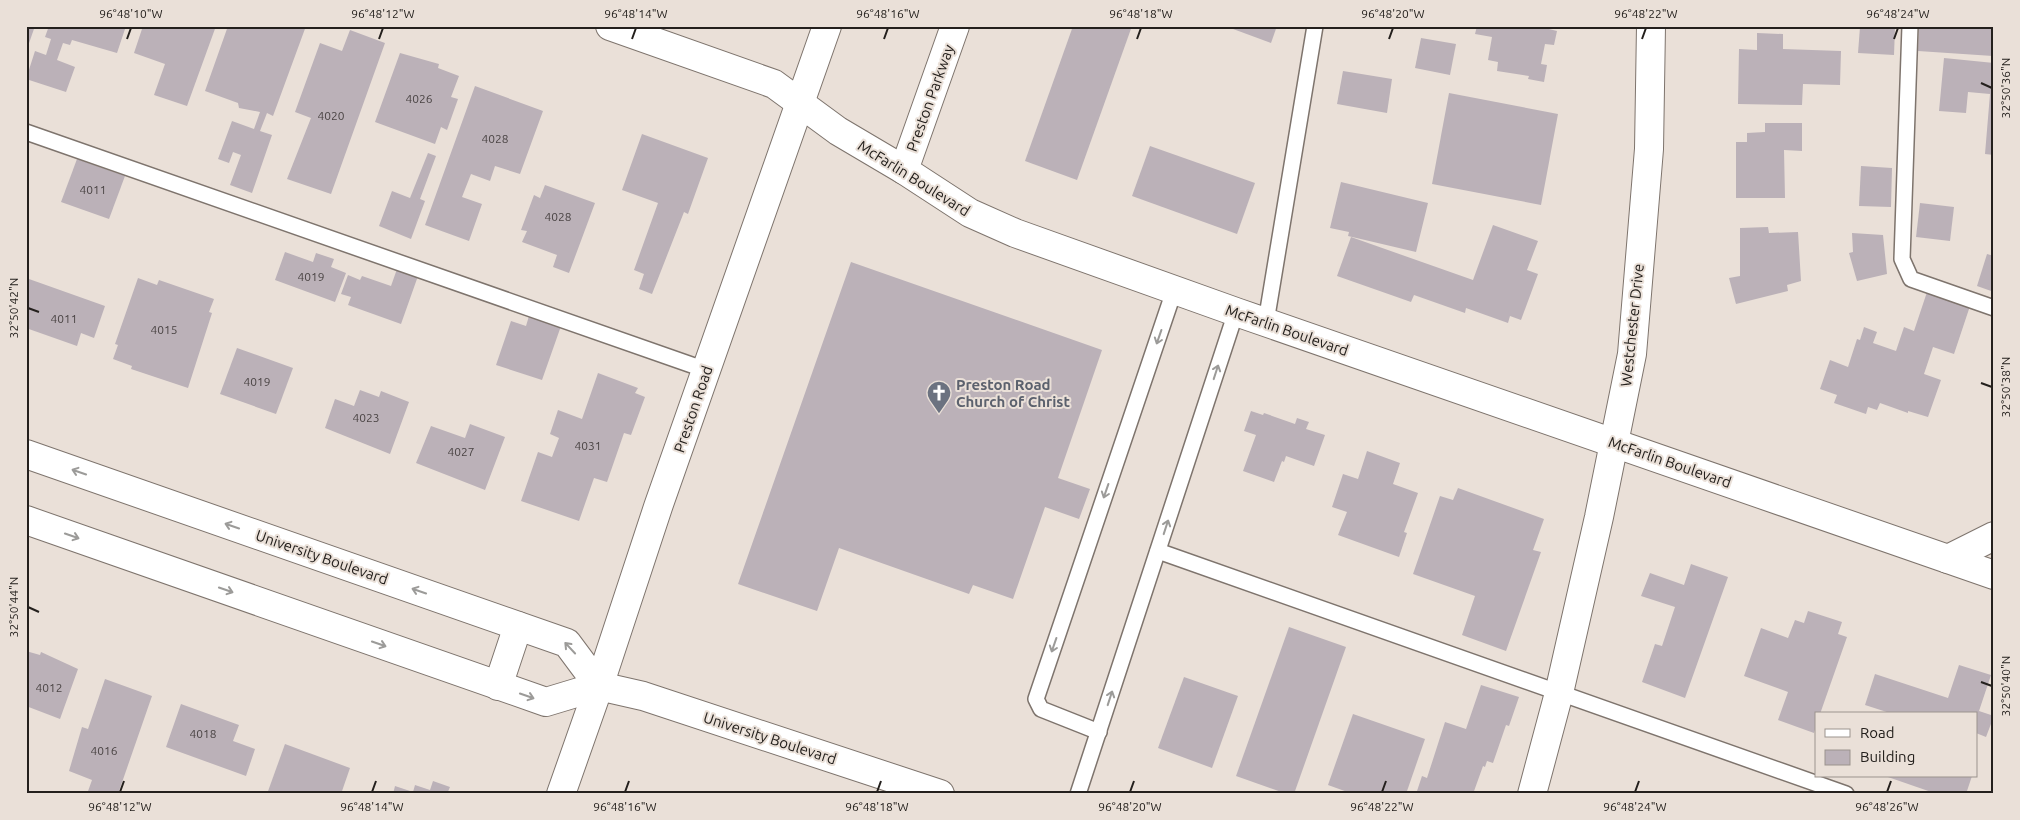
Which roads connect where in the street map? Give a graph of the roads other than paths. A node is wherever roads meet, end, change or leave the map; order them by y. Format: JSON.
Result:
{"nodes":[{"id":1,"x":610,"y":26,"type":"edge"},
{"id":2,"x":827,"y":26,"type":"edge"},
{"id":3,"x":955,"y":26,"type":"edge"},
{"id":4,"x":1315,"y":26,"type":"edge"},
{"id":5,"x":1651,"y":26,"type":"edge"},
{"id":6,"x":1910,"y":26,"type":"edge"},
{"id":7,"x":800,"y":102,"type":"junction"},
{"id":8,"x":26,"y":132,"type":"edge"},
{"id":9,"x":904,"y":170,"type":"junction"},
{"id":10,"x":1174,"y":291,"type":"junction"},
{"id":11,"x":1994,"y":308,"type":"edge"},
{"id":12,"x":1236,"y":312,"type":"junction"},
{"id":13,"x":1266,"y":322,"type":"junction"},
{"id":14,"x":706,"y":370,"type":"junction"},
{"id":15,"x":1615,"y":442,"type":"junction"},
{"id":16,"x":26,"y":454,"type":"edge"},
{"id":17,"x":26,"y":520,"type":"edge"},
{"id":18,"x":1994,"y":536,"type":"edge"},
{"id":19,"x":1158,"y":551,"type":"junction"},
{"id":20,"x":1948,"y":559,"type":"junction"},
{"id":21,"x":1994,"y":575,"type":"edge"},
{"id":22,"x":518,"y":626,"type":"junction"},
{"id":23,"x":498,"y":686,"type":"junction"},
{"id":24,"x":600,"y":686,"type":"junction"},
{"id":25,"x":1559,"y":693,"type":"junction"},
{"id":26,"x":1099,"y":732,"type":"junction"},
{"id":27,"x":898,"y":787,"type":"edge"},
{"id":28,"x":561,"y":794,"type":"edge"},
{"id":29,"x":940,"y":794,"type":"edge"},
{"id":30,"x":1078,"y":794,"type":"edge"},
{"id":31,"x":1532,"y":794,"type":"edge"},
{"id":32,"x":1846,"y":794,"type":"edge"}],
"edges":[{"from":1,"to":7,"type":"street","name":"McFarlin Boulevard"},
{"from":2,"to":7,"type":"street","name":"Preston Road"},
{"from":3,"to":9,"type":"street","name":"Preston Parkway"},
{"from":4,"to":13,"type":"lane"},
{"from":5,"to":15,"type":"street","name":"Westchester Drive"},
{"from":6,"to":11,"type":"lane"},
{"from":7,"to":9,"type":"street","name":"McFarlin Boulevard"},
{"from":7,"to":14,"type":"street","name":"Preston Road"},
{"from":8,"to":14,"type":"lane"},
{"from":9,"to":10,"type":"street","name":"McFarlin Boulevard"},
{"from":10,"to":12,"type":"street","name":"McFarlin Boulevard"},
{"from":10,"to":26,"type":"lane","one_way":true},
{"from":12,"to":13,"type":"street","name":"McFarlin Boulevard"},
{"from":19,"to":12,"type":"lane","one_way":true},
{"from":13,"to":15,"type":"street","name":"McFarlin Boulevard"},
{"from":14,"to":24,"type":"street","name":"Preston Road"},
{"from":15,"to":20,"type":"street","name":"McFarlin Boulevard"},
{"from":15,"to":25,"type":"street","name":"Westchester Drive"},
{"from":22,"to":16,"type":"street","name":"University Boulevard","one_way":true},
{"from":17,"to":23,"type":"street","name":"University Boulevard","one_way":true},
{"from":18,"to":20,"type":"street"},
{"from":19,"to":25,"type":"lane"},
{"from":26,"to":19,"type":"lane","one_way":true},
{"from":20,"to":21,"type":"street","name":"McFarlin Boulevard"},
{"from":22,"to":23,"type":"street"},
{"from":24,"to":22,"type":"street","name":"University Boulevard","one_way":true},
{"from":23,"to":24,"type":"street","name":"University Boulevard","one_way":true},
{"from":24,"to":27,"type":"street","name":"University Boulevard"},
{"from":24,"to":28,"type":"street","name":"Preston Road"},
{"from":25,"to":31,"type":"street","name":"Westchester Drive"},
{"from":25,"to":32,"type":"lane"},
{"from":26,"to":30,"type":"lane"},
{"from":27,"to":29,"type":"street","name":"University Boulevard"}]}
